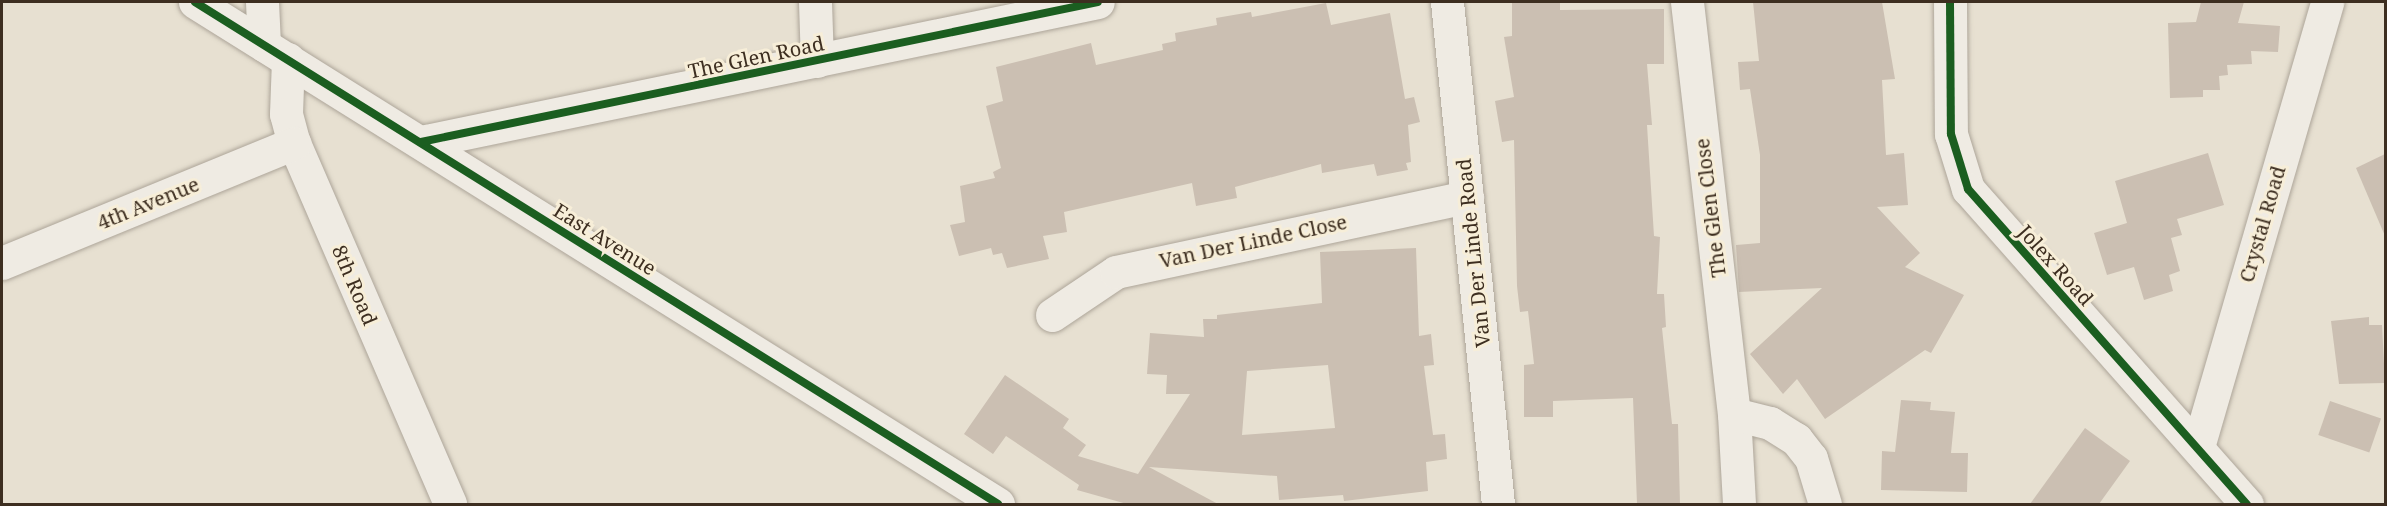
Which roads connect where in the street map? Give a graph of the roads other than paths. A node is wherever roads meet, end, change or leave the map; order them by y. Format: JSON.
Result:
{"nodes":[{"id":1,"x":195,"y":2,"type":"edge"},
{"id":2,"x":262,"y":2,"type":"edge"},
{"id":3,"x":815,"y":2,"type":"edge"},
{"id":4,"x":1098,"y":2,"type":"edge"},
{"id":5,"x":1447,"y":2,"type":"edge"},
{"id":6,"x":1687,"y":2,"type":"edge"},
{"id":7,"x":1950,"y":2,"type":"edge"},
{"id":8,"x":2327,"y":2,"type":"edge"},
{"id":9,"x":276,"y":52,"type":"junction"},
{"id":10,"x":817,"y":61,"type":"junction"},
{"id":11,"x":294,"y":142,"type":"junction"},
{"id":12,"x":421,"y":142,"type":"junction"},
{"id":13,"x":1467,"y":197,"type":"junction"},
{"id":14,"x":2,"y":263,"type":"edge"},
{"id":15,"x":1052,"y":315,"type":"dead end"},
{"id":16,"x":1734,"y":414,"type":"junction"},
{"id":17,"x":2198,"y":447,"type":"junction"},
{"id":18,"x":450,"y":504,"type":"edge"},
{"id":19,"x":998,"y":504,"type":"edge"},
{"id":20,"x":1498,"y":504,"type":"edge"},
{"id":21,"x":1740,"y":504,"type":"edge"},
{"id":22,"x":1825,"y":504,"type":"edge"},
{"id":23,"x":2247,"y":504,"type":"edge"}],
"edges":[{"from":1,"to":9,"type":"street","name":"East Avenue"},
{"from":2,"to":9,"type":"street","name":"8th Road"},
{"from":3,"to":10,"type":"street"},
{"from":4,"to":10,"type":"street","name":"The Glen Road"},
{"from":5,"to":13,"type":"street","name":"Van Der Linde Road"},
{"from":6,"to":16,"type":"street","name":"The Glen Close"},
{"from":7,"to":17,"type":"street","name":"Jolex Road"},
{"from":8,"to":17,"type":"street","name":"Crystal Road"},
{"from":9,"to":11,"type":"street","name":"8th Road"},
{"from":9,"to":12,"type":"street","name":"East Avenue"},
{"from":10,"to":12,"type":"street","name":"The Glen Road"},
{"from":11,"to":14,"type":"street","name":"4th Avenue"},
{"from":11,"to":18,"type":"street","name":"8th Road"},
{"from":12,"to":19,"type":"street","name":"East Avenue"},
{"from":13,"to":15,"type":"street","name":"Van Der Linde Close"},
{"from":13,"to":20,"type":"street","name":"Van Der Linde Road"},
{"from":16,"to":21,"type":"street","name":"The Glen Close"},
{"from":16,"to":22,"type":"street"},
{"from":17,"to":23,"type":"street","name":"Jolex Road"}]}
